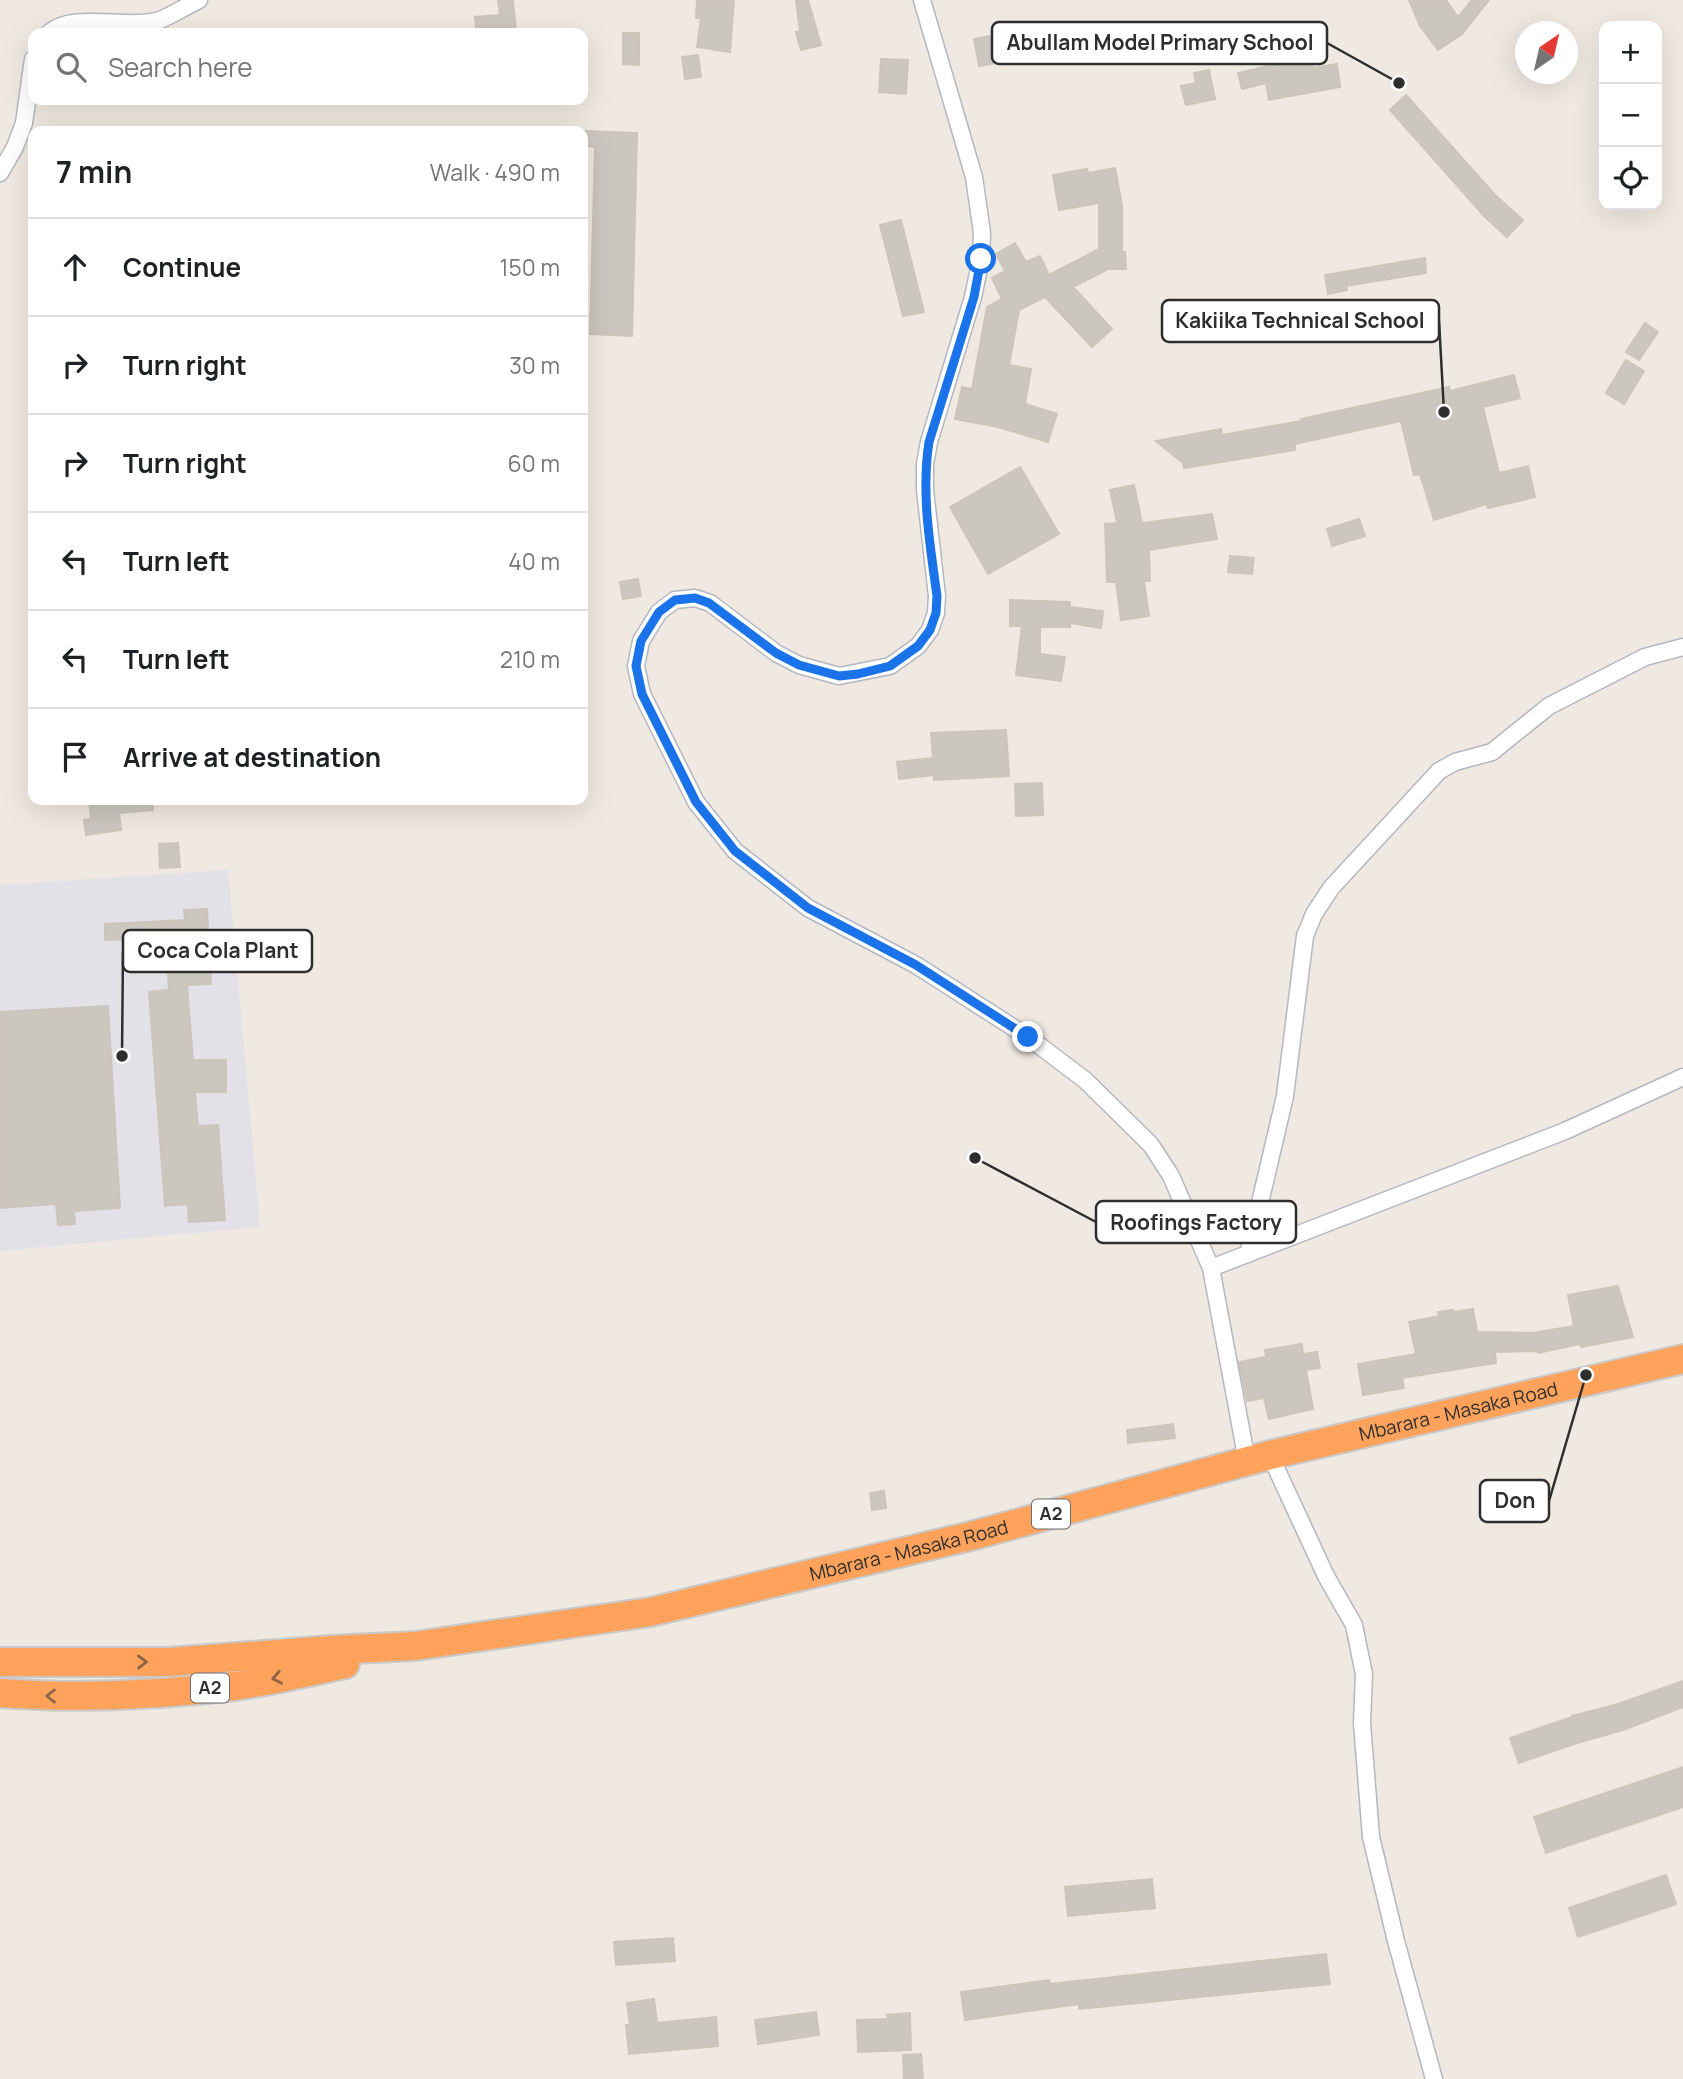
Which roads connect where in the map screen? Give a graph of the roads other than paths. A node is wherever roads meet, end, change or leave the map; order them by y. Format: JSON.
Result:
{"nodes":[{"id":1,"x":199,"y":0,"type":"edge"},
{"id":2,"x":922,"y":0,"type":"edge"},
{"id":3,"x":58,"y":28,"type":"edge"},
{"id":4,"x":28,"y":95,"type":"edge"},
{"id":5,"x":0,"y":173,"type":"edge"},
{"id":6,"x":1683,"y":647,"type":"edge"},
{"id":7,"x":1683,"y":1077,"type":"edge"},
{"id":8,"x":1248,"y":1254,"type":"junction"},
{"id":9,"x":1211,"y":1268,"type":"junction"},
{"id":10,"x":1683,"y":1359,"type":"edge"},
{"id":11,"x":1259,"y":1458,"type":"junction"},
{"id":12,"x":415,"y":1646,"type":"junction"},
{"id":13,"x":0,"y":1662,"type":"edge"},
{"id":14,"x":0,"y":1693,"type":"edge"},
{"id":15,"x":1434,"y":2079,"type":"edge"}],
"edges":[{"from":1,"to":3,"type":"street"},
{"from":2,"to":9,"type":"street"},
{"from":4,"to":5,"type":"street"},
{"from":6,"to":8,"type":"street"},
{"from":7,"to":8,"type":"street"},
{"from":8,"to":9,"type":"street"},
{"from":9,"to":11,"type":"street"},
{"from":10,"to":11,"type":"highway","name":"Mbarara - Masaka Road","number":"A2"},
{"from":11,"to":12,"type":"highway","name":"Mbarara - Masaka Road","number":"A2"},
{"from":11,"to":15,"type":"street"},
{"from":13,"to":12,"type":"highway","name":"Mbarara - Masaka Road","number":"A2","one_way":true},
{"from":12,"to":14,"type":"highway","name":"Mbarara - Masaka Road","number":"A2","one_way":true}]}
